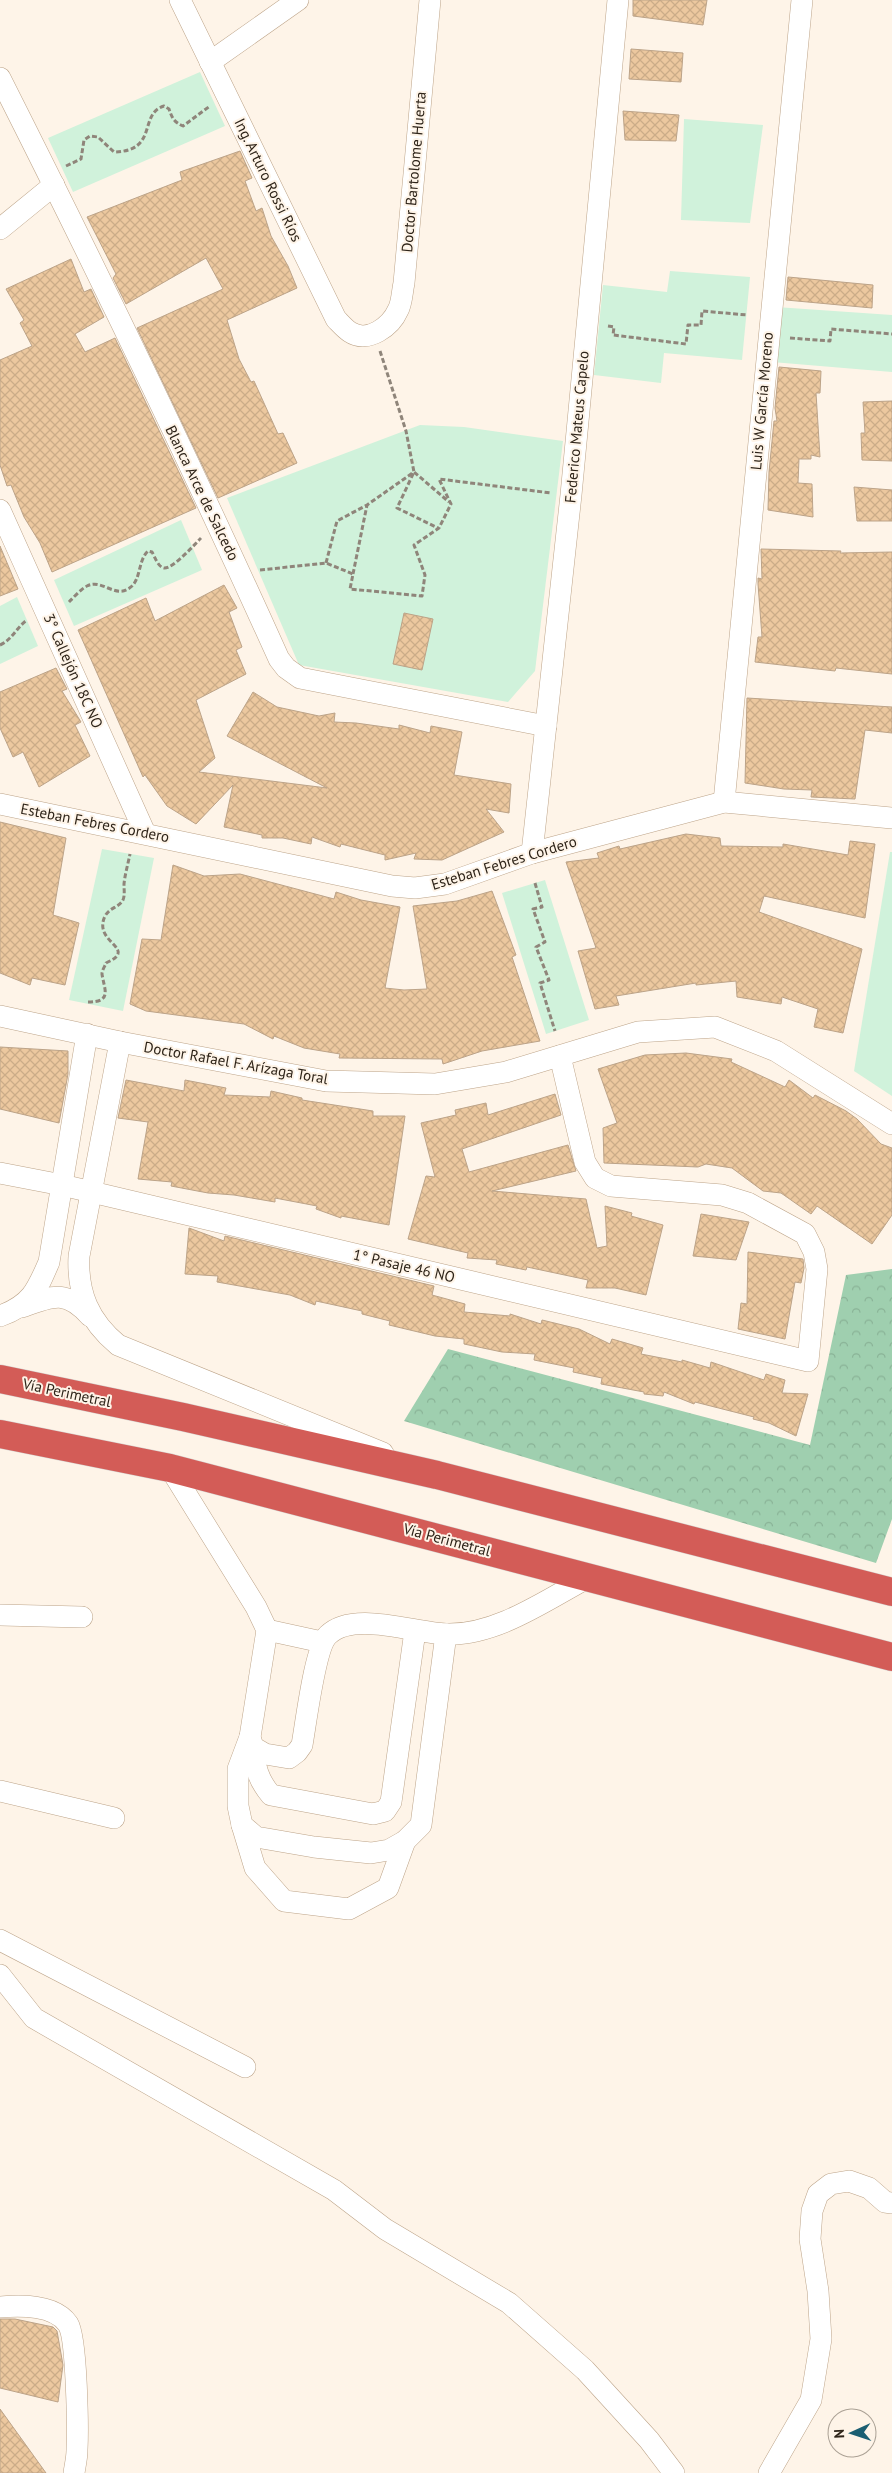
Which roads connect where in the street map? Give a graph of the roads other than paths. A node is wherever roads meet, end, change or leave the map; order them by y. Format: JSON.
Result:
{"nodes":[{"id":1,"x":180,"y":0,"type":"edge"},
{"id":2,"x":298,"y":0,"type":"edge"},
{"id":3,"x":430,"y":0,"type":"edge"},
{"id":4,"x":618,"y":0,"type":"edge"},
{"id":5,"x":802,"y":0,"type":"edge"},
{"id":6,"x":210,"y":62,"type":"junction"},
{"id":7,"x":0,"y":78,"type":"edge"},
{"id":8,"x":58,"y":177,"type":"junction"},
{"id":9,"x":0,"y":229,"type":"edge"},
{"id":10,"x":375,"y":334,"type":"joint"},
{"id":11,"x":0,"y":510,"type":"edge"},
{"id":12,"x":546,"y":726,"type":"junction"},
{"id":13,"x":724,"y":802,"type":"junction"},
{"id":14,"x":0,"y":804,"type":"edge"},
{"id":15,"x":892,"y":818,"type":"edge"},
{"id":16,"x":145,"y":833,"type":"junction"},
{"id":17,"x":532,"y":853,"type":"junction"},
{"id":18,"x":0,"y":1016,"type":"edge"},
{"id":19,"x":87,"y":1034,"type":"junction"},
{"id":20,"x":120,"y":1042,"type":"junction"},
{"id":21,"x":560,"y":1056,"type":"junction"},
{"id":22,"x":892,"y":1124,"type":"edge"},
{"id":23,"x":0,"y":1173,"type":"edge"},
{"id":24,"x":62,"y":1185,"type":"junction"},
{"id":25,"x":92,"y":1192,"type":"junction"},
{"id":26,"x":4,"y":1314,"type":"edge"},
{"id":27,"x":95,"y":1322,"type":"junction"},
{"id":28,"x":0,"y":1379,"type":"edge"},
{"id":29,"x":0,"y":1434,"type":"edge"},
{"id":30,"x":170,"y":1468,"type":"junction"},
{"id":31,"x":437,"y":1475,"type":"junction"},
{"id":32,"x":589,"y":1577,"type":"junction"},
{"id":33,"x":892,"y":1592,"type":"edge"},
{"id":34,"x":0,"y":1615,"type":"edge"},
{"id":35,"x":82,"y":1617,"type":"dead end"},
{"id":36,"x":267,"y":1630,"type":"junction"},
{"id":37,"x":415,"y":1631,"type":"junction"},
{"id":38,"x":446,"y":1634,"type":"junction"},
{"id":39,"x":322,"y":1642,"type":"junction"},
{"id":40,"x":892,"y":1657,"type":"edge"},
{"id":41,"x":252,"y":1742,"type":"junction"},
{"id":42,"x":0,"y":1791,"type":"edge"},
{"id":43,"x":114,"y":1818,"type":"dead end"},
{"id":44,"x":242,"y":1825,"type":"junction"},
{"id":45,"x":405,"y":1841,"type":"junction"},
{"id":46,"x":0,"y":1940,"type":"edge"},
{"id":47,"x":0,"y":1975,"type":"edge"},
{"id":48,"x":244,"y":2067,"type":"dead end"},
{"id":49,"x":892,"y":2203,"type":"edge"},
{"id":50,"x":0,"y":2307,"type":"edge"},
{"id":51,"x":74,"y":2473,"type":"edge"},
{"id":52,"x":674,"y":2473,"type":"edge"},
{"id":53,"x":769,"y":2473,"type":"edge"}],
"edges":[{"from":1,"to":6,"type":"street","name":"Ing. Arturo Rossi Ríos"},
{"from":2,"to":6,"type":"street"},
{"from":3,"to":10,"type":"street","name":"Doctor Bartolome Huerta"},
{"from":4,"to":12,"type":"street","name":"Federico Mateus Capelo"},
{"from":5,"to":13,"type":"street","name":"Luis W García Moreno"},
{"from":6,"to":10,"type":"street","name":"Ing. Arturo Rossi Ríos"},
{"from":7,"to":8,"type":"street","name":"Blanca Arce de Salcedo"},
{"from":8,"to":9,"type":"street"},
{"from":8,"to":12,"type":"street","name":"Blanca Arce de Salcedo"},
{"from":11,"to":16,"type":"street","name":"3° Callejón 18C NO"},
{"from":12,"to":17,"type":"street","name":"Federico Mateus Capelo"},
{"from":13,"to":15,"type":"street","name":"Esteban Febres Cordero"},
{"from":13,"to":17,"type":"street","name":"Esteban Febres Cordero"},
{"from":14,"to":16,"type":"street","name":"Esteban Febres Cordero"},
{"from":16,"to":17,"type":"street","name":"Esteban Febres Cordero"},
{"from":18,"to":19,"type":"street","name":"Doctor Rafael F. Arízaga Toral"},
{"from":19,"to":20,"type":"street","name":"Doctor Rafael F. Arízaga Toral"},
{"from":19,"to":24,"type":"street"},
{"from":20,"to":21,"type":"street","name":"Doctor Rafael F. Arízaga Toral"},
{"from":20,"to":25,"type":"street"},
{"from":21,"to":22,"type":"street","name":"Doctor Rafael F. Arízaga Toral"},
{"from":21,"to":25,"type":"street","name":"1° Pasaje 46 NO"},
{"from":23,"to":24,"type":"street","name":"1° Pasaje 46 NO"},
{"from":24,"to":25,"type":"street","name":"1° Pasaje 46 NO"},
{"from":24,"to":26,"type":"street"},
{"from":25,"to":27,"type":"street"},
{"from":26,"to":27,"type":"street"},
{"from":27,"to":31,"type":"street"},
{"from":28,"to":31,"type":"highway","name":"Vía Perimetral"},
{"from":29,"to":30,"type":"highway","name":"Vía Perimetral"},
{"from":30,"to":32,"type":"highway","name":"Vía Perimetral"},
{"from":30,"to":36,"type":"street"},
{"from":31,"to":33,"type":"highway","name":"Vía Perimetral"},
{"from":32,"to":38,"type":"street"},
{"from":32,"to":40,"type":"highway","name":"Vía Perimetral"},
{"from":34,"to":35,"type":"street"},
{"from":36,"to":39,"type":"street"},
{"from":36,"to":41,"type":"street"},
{"from":37,"to":38,"type":"street"},
{"from":37,"to":39,"type":"street"},
{"from":37,"to":41,"type":"street"},
{"from":38,"to":45,"type":"street"},
{"from":39,"to":41,"type":"street"},
{"from":41,"to":44,"type":"street"},
{"from":42,"to":43,"type":"street"},
{"from":44,"to":45,"type":"street"},
{"from":44,"to":45,"type":"street"},
{"from":46,"to":48,"type":"street"},
{"from":47,"to":52,"type":"street"},
{"from":49,"to":53,"type":"street"},
{"from":50,"to":51,"type":"street"}]}
